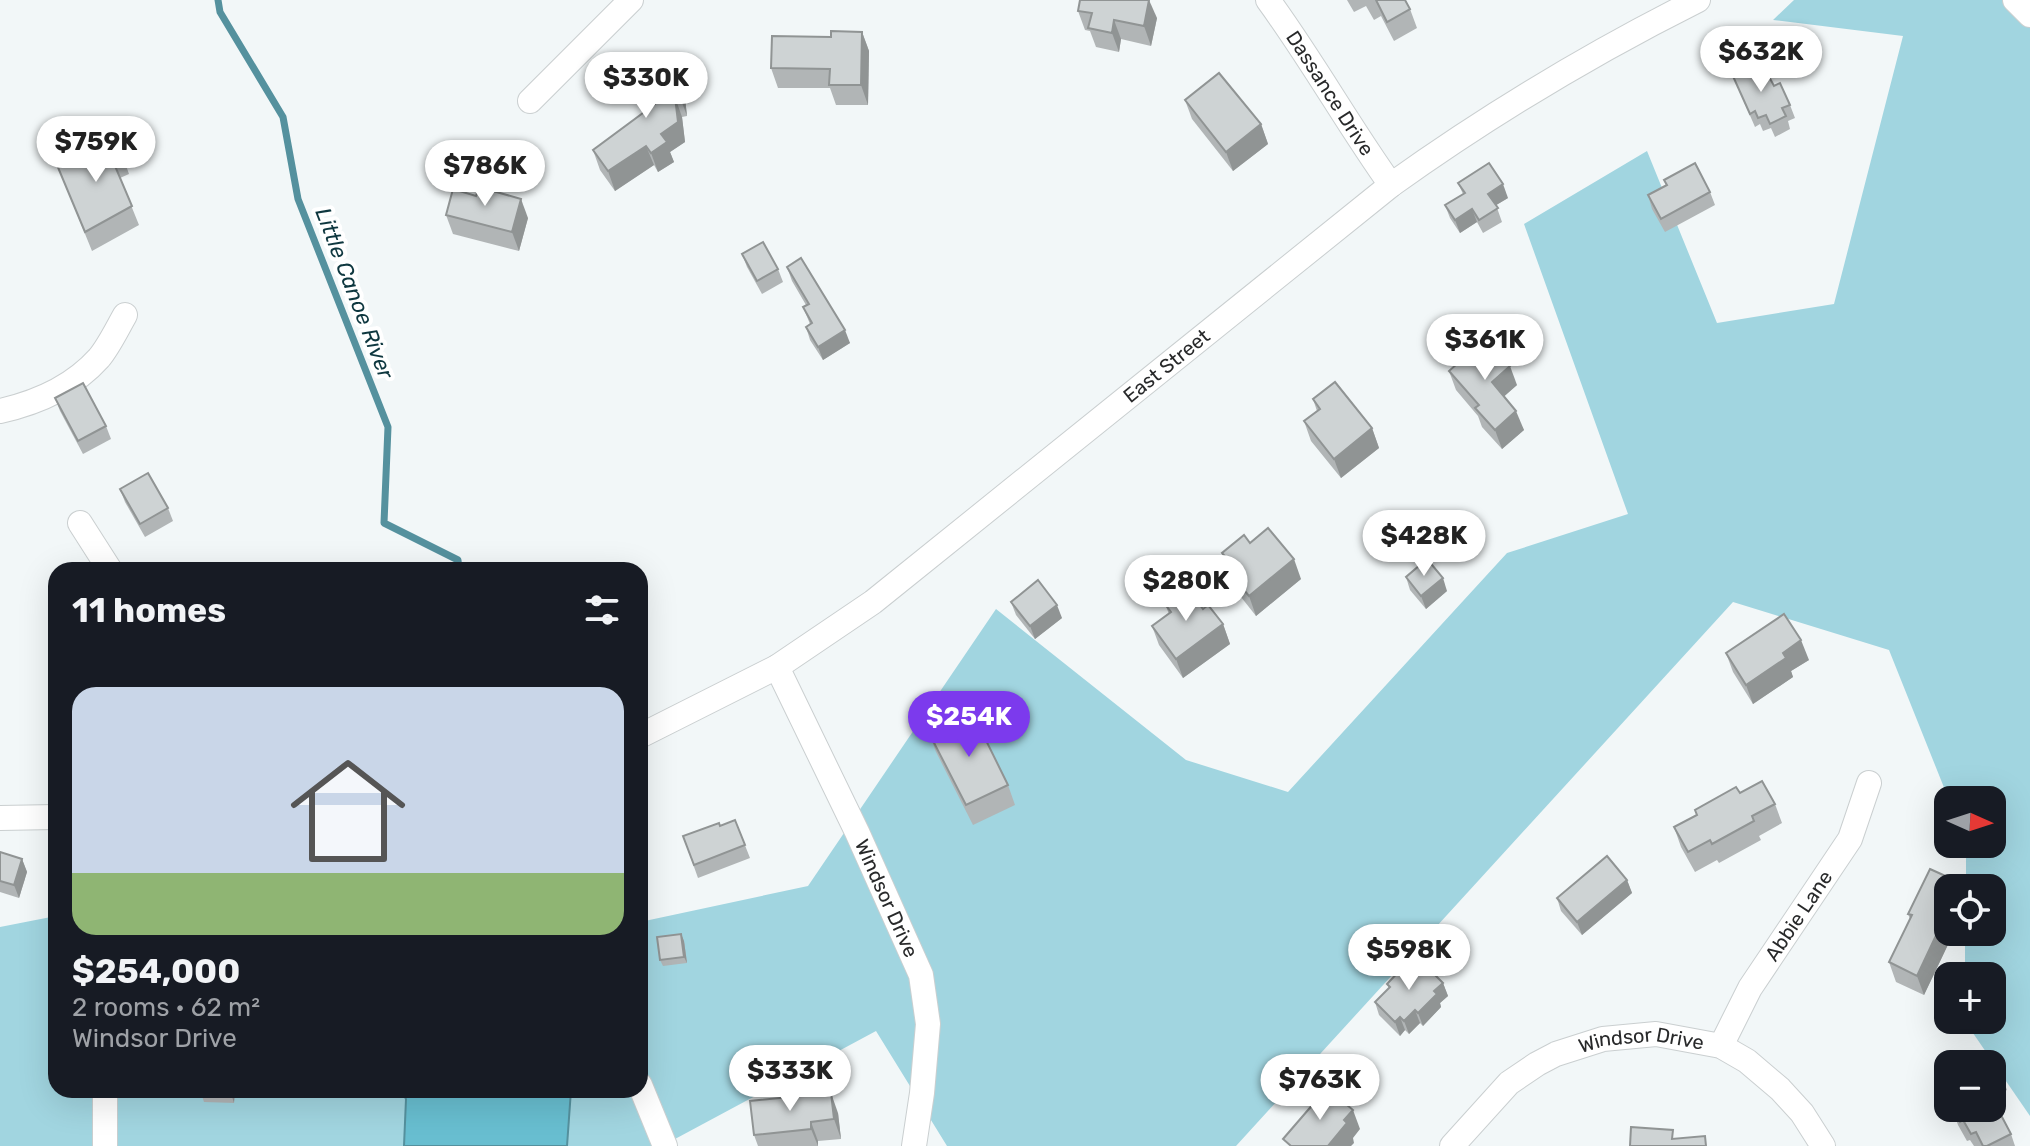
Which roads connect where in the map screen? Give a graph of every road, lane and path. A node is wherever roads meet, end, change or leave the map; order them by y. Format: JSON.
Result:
{"nodes":[{"id":1,"x":631,"y":0,"type":"edge"},
{"id":2,"x":1268,"y":0,"type":"edge"},
{"id":3,"x":1698,"y":0,"type":"edge"},
{"id":4,"x":2015,"y":0,"type":"edge"},
{"id":5,"x":2030,"y":15,"type":"edge"},
{"id":6,"x":530,"y":101,"type":"dead end"},
{"id":7,"x":1391,"y":185,"type":"junction"},
{"id":8,"x":125,"y":315,"type":"dead end"},
{"id":9,"x":0,"y":411,"type":"edge"},
{"id":10,"x":80,"y":523,"type":"dead end"},
{"id":11,"x":105,"y":562,"type":"edge"},
{"id":12,"x":777,"y":667,"type":"junction"},
{"id":13,"x":648,"y":732,"type":"edge"},
{"id":14,"x":1869,"y":783,"type":"dead end"},
{"id":15,"x":48,"y":817,"type":"edge"},
{"id":16,"x":0,"y":818,"type":"edge"},
{"id":17,"x":1721,"y":1046,"type":"junction"},
{"id":18,"x":105,"y":1098,"type":"edge"},
{"id":19,"x":645,"y":1098,"type":"edge"},
{"id":20,"x":105,"y":1146,"type":"edge"},
{"id":21,"x":665,"y":1146,"type":"edge"},
{"id":22,"x":914,"y":1146,"type":"edge"},
{"id":23,"x":1452,"y":1146,"type":"edge"},
{"id":24,"x":1823,"y":1146,"type":"edge"}],
"edges":[{"from":1,"to":6,"type":"street"},
{"from":2,"to":7,"type":"street","name":"Dassance Drive"},
{"from":3,"to":7,"type":"street","name":"East Street"},
{"from":4,"to":5,"type":"street"},
{"from":7,"to":12,"type":"street","name":"East Street"},
{"from":8,"to":9,"type":"street"},
{"from":10,"to":11,"type":"street"},
{"from":12,"to":13,"type":"street","name":"East Street"},
{"from":12,"to":22,"type":"street","name":"Windsor Drive"},
{"from":14,"to":17,"type":"street","name":"Abbie Lane"},
{"from":15,"to":16,"type":"street"},
{"from":17,"to":23,"type":"street","name":"Windsor Drive"},
{"from":17,"to":24,"type":"street","name":"Windsor Drive"},
{"from":18,"to":20,"type":"street"},
{"from":19,"to":21,"type":"street"}]}
